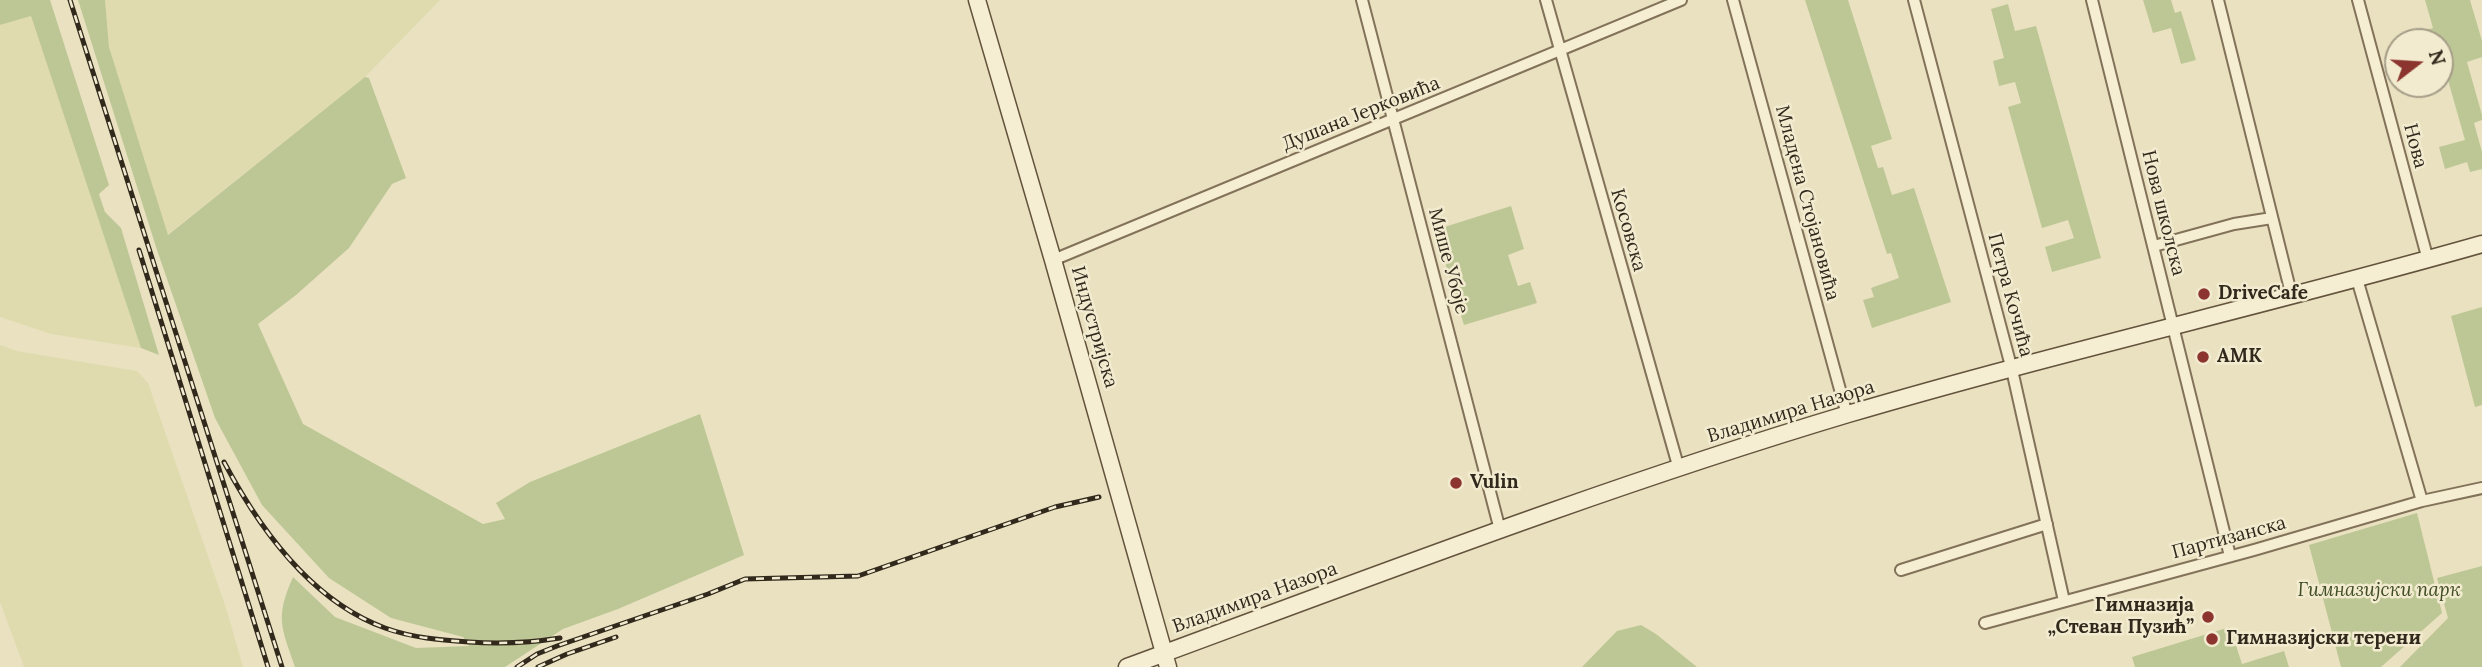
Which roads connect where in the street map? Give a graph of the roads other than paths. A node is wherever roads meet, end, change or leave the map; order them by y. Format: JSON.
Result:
{"nodes":[{"id":1,"x":976,"y":0,"type":"edge"},
{"id":2,"x":1362,"y":0,"type":"edge"},
{"id":3,"x":1546,"y":0,"type":"edge"},
{"id":4,"x":1681,"y":0,"type":"edge"},
{"id":5,"x":1733,"y":0,"type":"edge"},
{"id":6,"x":1914,"y":0,"type":"edge"},
{"id":7,"x":2092,"y":0,"type":"edge"},
{"id":8,"x":2218,"y":0,"type":"edge"},
{"id":9,"x":2358,"y":0,"type":"edge"},
{"id":10,"x":1560,"y":51,"type":"junction"},
{"id":11,"x":1394,"y":119,"type":"junction"},
{"id":12,"x":2272,"y":218,"type":"junction"},
{"id":13,"x":2482,"y":244,"type":"edge"},
{"id":14,"x":2154,"y":246,"type":"junction"},
{"id":15,"x":1053,"y":260,"type":"junction"},
{"id":16,"x":2428,"y":260,"type":"junction"},
{"id":17,"x":2357,"y":279,"type":"junction"},
{"id":18,"x":2292,"y":297,"type":"junction"},
{"id":19,"x":2174,"y":328,"type":"junction"},
{"id":20,"x":2012,"y":370,"type":"junction"},
{"id":21,"x":1847,"y":415,"type":"junction"},
{"id":22,"x":1679,"y":469,"type":"junction"},
{"id":23,"x":2482,"y":488,"type":"edge"},
{"id":24,"x":2422,"y":501,"type":"junction"},
{"id":25,"x":2047,"y":524,"type":"junction"},
{"id":26,"x":1500,"y":530,"type":"junction"},
{"id":27,"x":2230,"y":556,"type":"junction"},
{"id":28,"x":1901,"y":570,"type":"dead end"},
{"id":29,"x":2064,"y":601,"type":"junction"},
{"id":30,"x":1985,"y":623,"type":"dead end"},
{"id":31,"x":1167,"y":660,"type":"edge"},
{"id":32,"x":1127,"y":667,"type":"edge"}],
"edges":[{"from":1,"to":15,"type":"street","name":"Индустријска"},
{"from":2,"to":11,"type":"street","name":"Мише Убоје"},
{"from":3,"to":10,"type":"street","name":"Косовска"},
{"from":4,"to":10,"type":"street","name":"Душана Јерковића"},
{"from":5,"to":21,"type":"street","name":"Младена Стојановића"},
{"from":6,"to":20,"type":"street","name":"Петра Кочића"},
{"from":7,"to":14,"type":"street","name":"Нова школска"},
{"from":8,"to":12,"type":"street"},
{"from":9,"to":16,"type":"street","name":"Нова"},
{"from":10,"to":11,"type":"street","name":"Душана Јерковића"},
{"from":10,"to":22,"type":"street","name":"Косовска"},
{"from":11,"to":15,"type":"street","name":"Душана Јерковића"},
{"from":11,"to":26,"type":"street","name":"Мише Убоје"},
{"from":12,"to":14,"type":"street"},
{"from":12,"to":18,"type":"street"},
{"from":13,"to":16,"type":"street","name":"Владимира Назора"},
{"from":14,"to":19,"type":"street","name":"Нова школска"},
{"from":15,"to":31,"type":"street","name":"Индустријска"},
{"from":16,"to":17,"type":"street","name":"Владимира Назора"},
{"from":17,"to":18,"type":"street","name":"Владимира Назора"},
{"from":17,"to":24,"type":"street"},
{"from":18,"to":19,"type":"street","name":"Владимира Назора"},
{"from":19,"to":20,"type":"street","name":"Владимира Назора"},
{"from":19,"to":27,"type":"street","name":"Нова школска"},
{"from":20,"to":21,"type":"street","name":"Владимира Назора"},
{"from":20,"to":25,"type":"street","name":"Петра Кочића"},
{"from":21,"to":22,"type":"street","name":"Владимира Назора"},
{"from":22,"to":26,"type":"street","name":"Владимира Назора"},
{"from":23,"to":24,"type":"street","name":"Партизанска"},
{"from":24,"to":27,"type":"street","name":"Партизанска"},
{"from":25,"to":28,"type":"street"},
{"from":25,"to":29,"type":"street","name":"Петра Кочића"},
{"from":26,"to":31,"type":"street","name":"Владимира Назора"},
{"from":27,"to":29,"type":"street","name":"Партизанска"},
{"from":29,"to":30,"type":"street","name":"Партизанска"},
{"from":31,"to":32,"type":"street","name":"Владимира Назора"}]}
